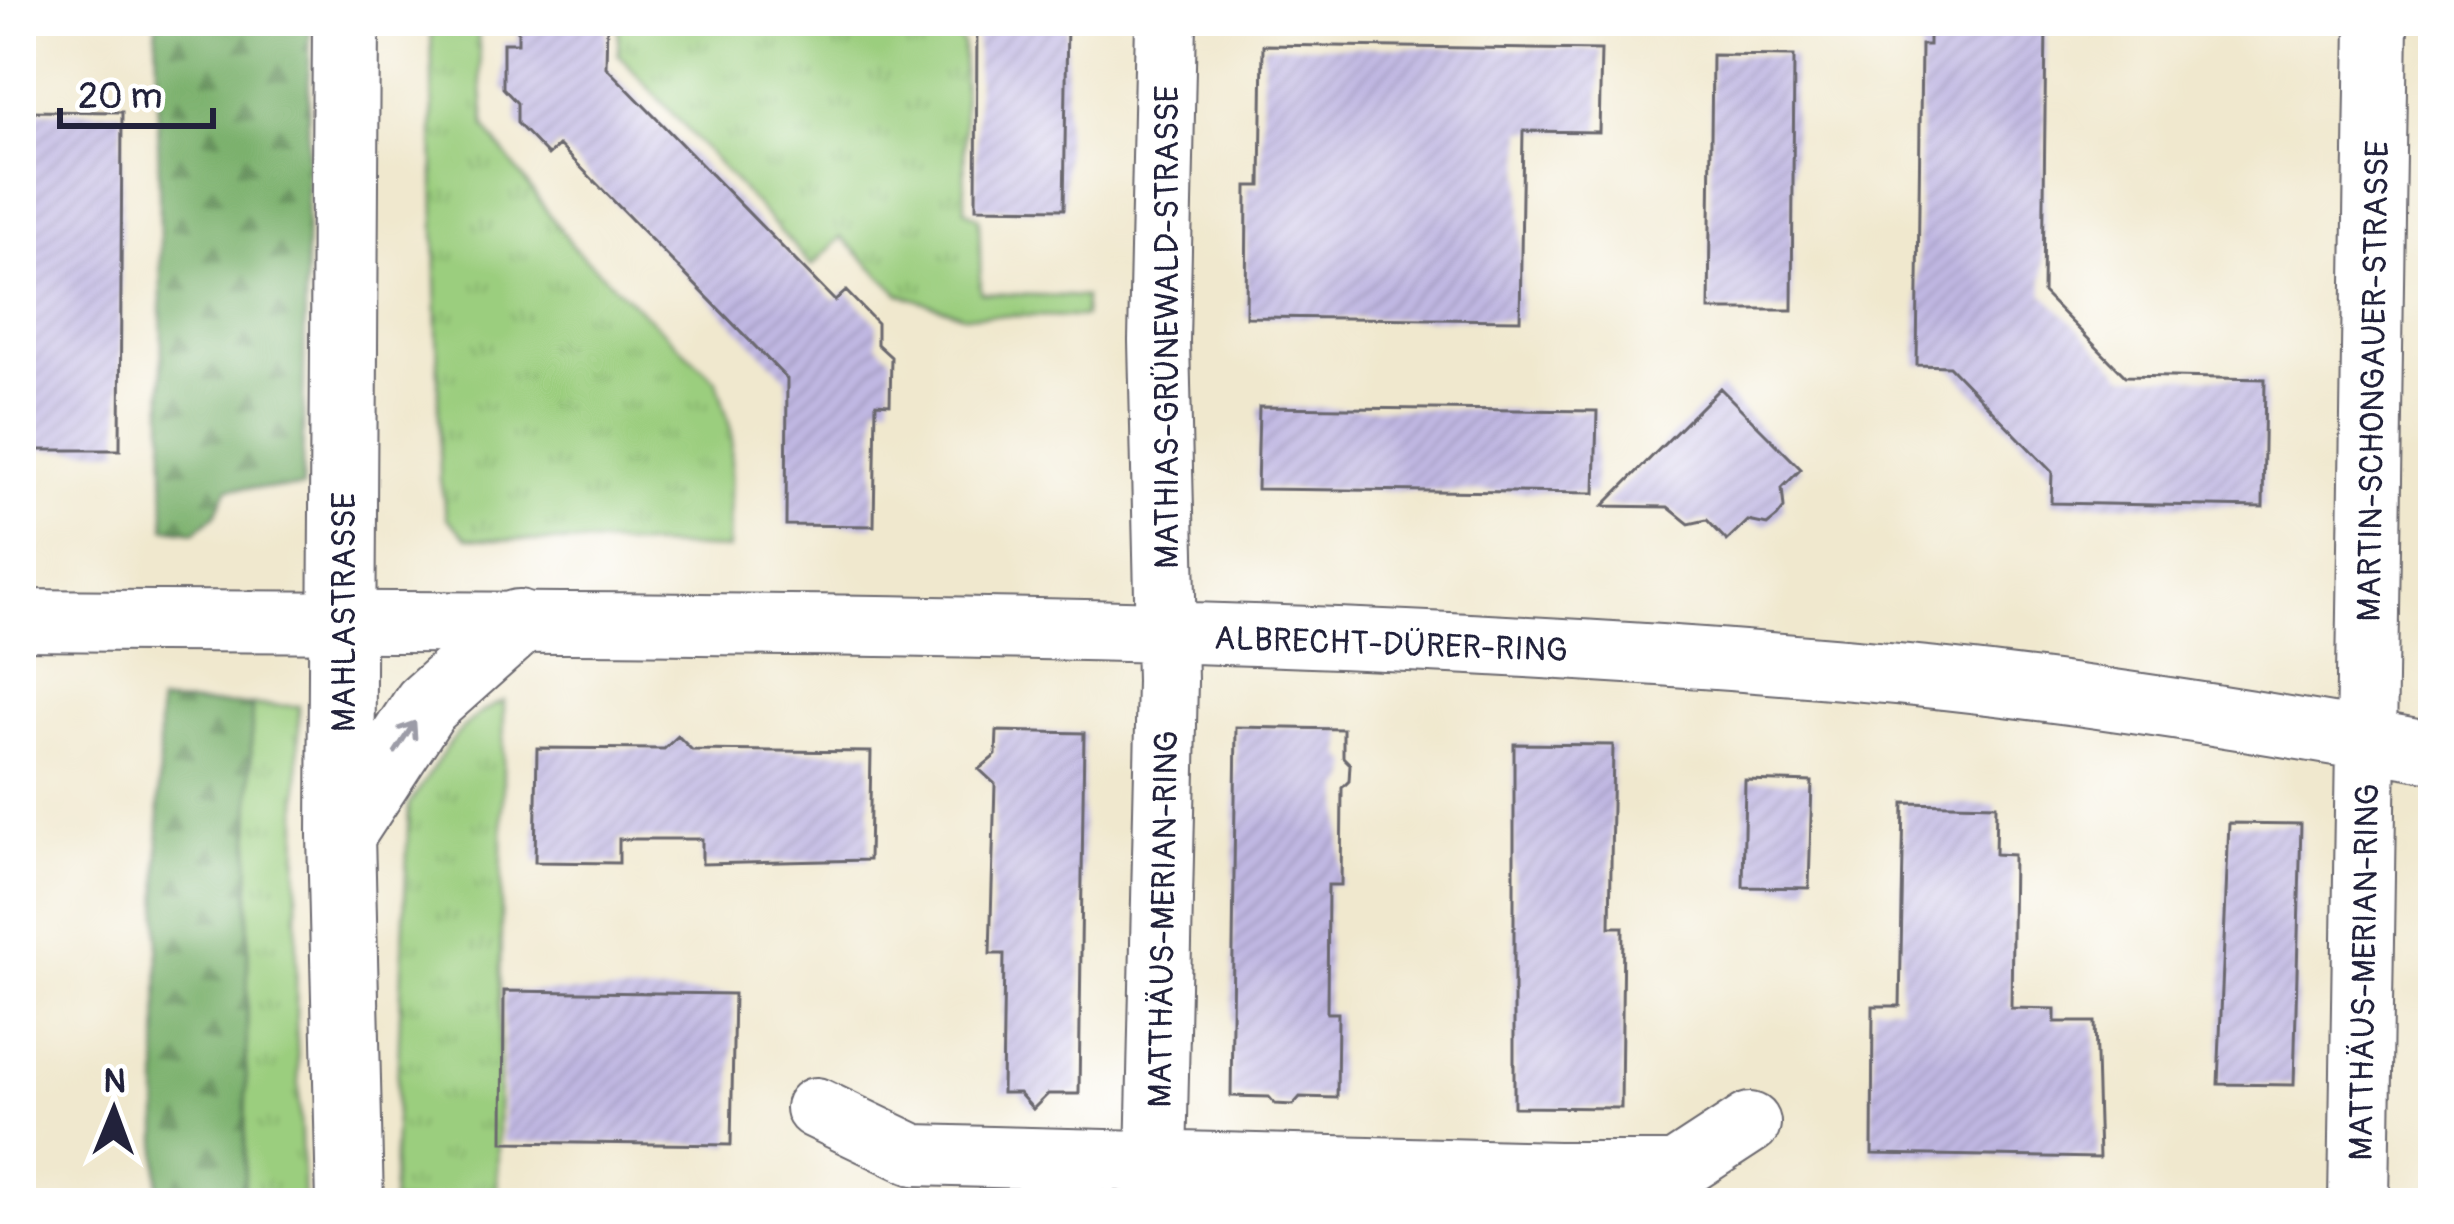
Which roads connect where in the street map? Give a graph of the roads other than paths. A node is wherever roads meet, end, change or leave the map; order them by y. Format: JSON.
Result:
{"nodes":[{"id":1,"x":346,"y":21,"type":"edge"},
{"id":2,"x":1166,"y":21,"type":"edge"},
{"id":3,"x":2377,"y":21,"type":"edge"},
{"id":4,"x":21,"y":620,"type":"edge"},
{"id":5,"x":343,"y":620,"type":"junction"},
{"id":6,"x":518,"y":622,"type":"junction"},
{"id":7,"x":1167,"y":634,"type":"junction"},
{"id":8,"x":2367,"y":740,"type":"junction"},
{"id":9,"x":2433,"y":752,"type":"edge"},
{"id":10,"x":341,"y":835,"type":"junction"},
{"id":11,"x":816,"y":1108,"type":"dead end"},
{"id":12,"x":1750,"y":1123,"type":"dead end"},
{"id":13,"x":1152,"y":1183,"type":"edge"},
{"id":14,"x":1557,"y":1187,"type":"edge"},
{"id":15,"x":350,"y":1203,"type":"edge"},
{"id":16,"x":2359,"y":1203,"type":"edge"}],
"edges":[{"from":1,"to":5,"type":"street","name":"MAHLASTRASSE"},
{"from":2,"to":7,"type":"street","name":"MATHIAS-GRÜNEWALD-STRASSE"},
{"from":3,"to":8,"type":"street","name":"MARTIN-SCHONGAUER-STRASSE"},
{"from":4,"to":5,"type":"street","name":"ALBRECHT-DÜRER-RING"},
{"from":5,"to":6,"type":"street","name":"ALBRECHT-DÜRER-RING"},
{"from":5,"to":10,"type":"street","name":"MAHLASTRASSE"},
{"from":6,"to":7,"type":"street","name":"ALBRECHT-DÜRER-RING"},
{"from":10,"to":6,"type":"street","one_way":true},
{"from":7,"to":8,"type":"street","name":"ALBRECHT-DÜRER-RING"},
{"from":7,"to":13,"type":"street","name":"MATTHÄUS-MERIAN-RING"},
{"from":8,"to":9,"type":"street","name":"ALBRECHT-DÜRER-RING"},
{"from":8,"to":16,"type":"street","name":"MATTHÄUS-MERIAN-RING"},
{"from":10,"to":15,"type":"street","name":"MAHLASTRASSE"},
{"from":11,"to":13,"type":"street"},
{"from":12,"to":14,"type":"street"},
{"from":13,"to":14,"type":"street"}]}
